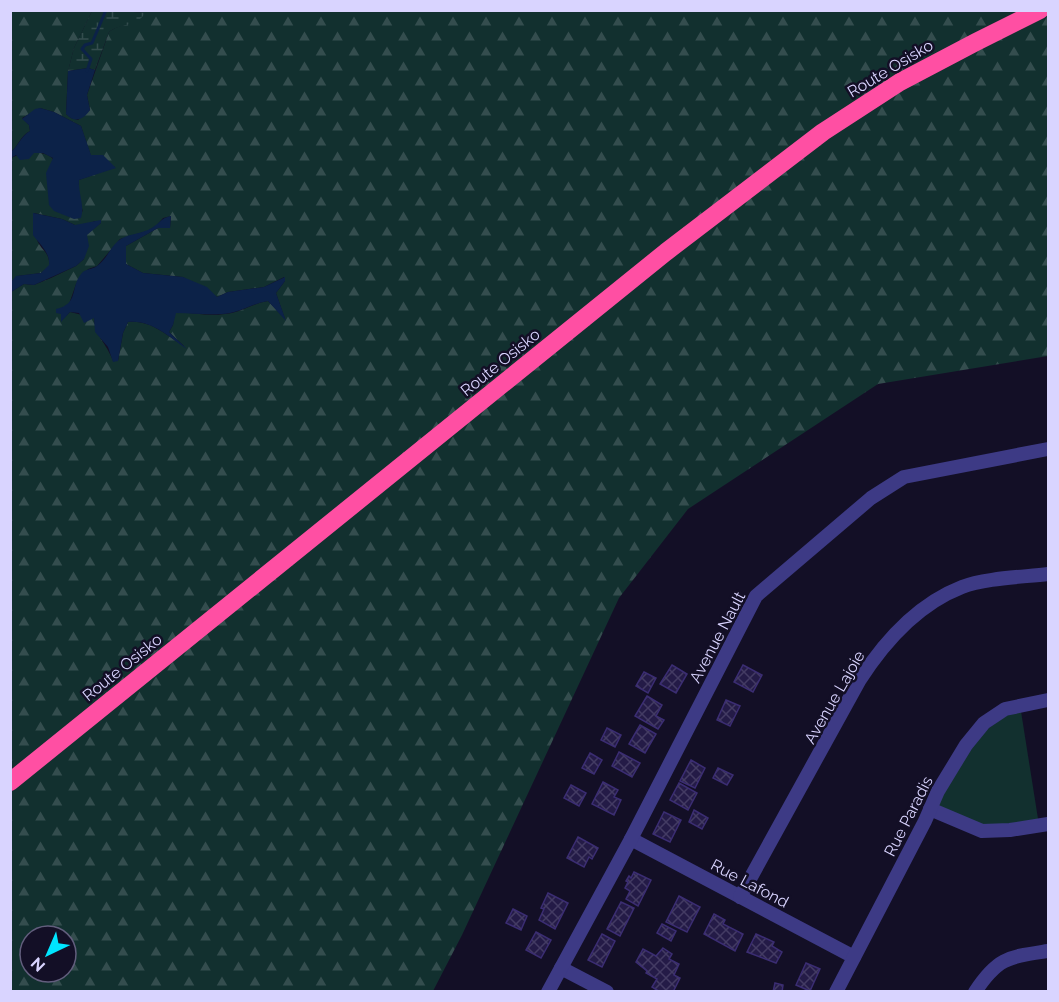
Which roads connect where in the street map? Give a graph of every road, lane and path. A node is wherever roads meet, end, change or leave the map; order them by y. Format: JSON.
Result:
{"nodes":[{"id":1,"x":1040,"y":10,"type":"edge"},
{"id":2,"x":1048,"y":449,"type":"edge"},
{"id":3,"x":1048,"y":574,"type":"edge"},
{"id":4,"x":1048,"y":700,"type":"edge"},
{"id":5,"x":10,"y":782,"type":"edge"},
{"id":6,"x":930,"y":809,"type":"junction"},
{"id":7,"x":1048,"y":824,"type":"edge"},
{"id":8,"x":631,"y":839,"type":"junction"},
{"id":9,"x":740,"y":897,"type":"junction"},
{"id":10,"x":1048,"y":951,"type":"edge"},
{"id":11,"x":854,"y":957,"type":"junction"},
{"id":12,"x":561,"y":968,"type":"junction"},
{"id":13,"x":548,"y":992,"type":"edge"},
{"id":14,"x":607,"y":992,"type":"edge"},
{"id":15,"x":836,"y":992,"type":"edge"},
{"id":16,"x":975,"y":992,"type":"edge"}],
"edges":[{"from":1,"to":5,"type":"highway","name":"Route Osisko"},
{"from":2,"to":8,"type":"street","name":"Avenue Nault"},
{"from":3,"to":9,"type":"street","name":"Avenue Lajoie"},
{"from":4,"to":6,"type":"street","name":"Rue Paradis"},
{"from":6,"to":7,"type":"street"},
{"from":6,"to":11,"type":"street","name":"Rue Paradis"},
{"from":8,"to":9,"type":"street","name":"Rue Lafond"},
{"from":8,"to":12,"type":"street","name":"Avenue Nault"},
{"from":9,"to":11,"type":"street","name":"Rue Lafond"},
{"from":10,"to":16,"type":"street"},
{"from":11,"to":15,"type":"street","name":"Rue Paradis"},
{"from":12,"to":13,"type":"street","name":"Avenue Nault"},
{"from":12,"to":14,"type":"street"}]}
